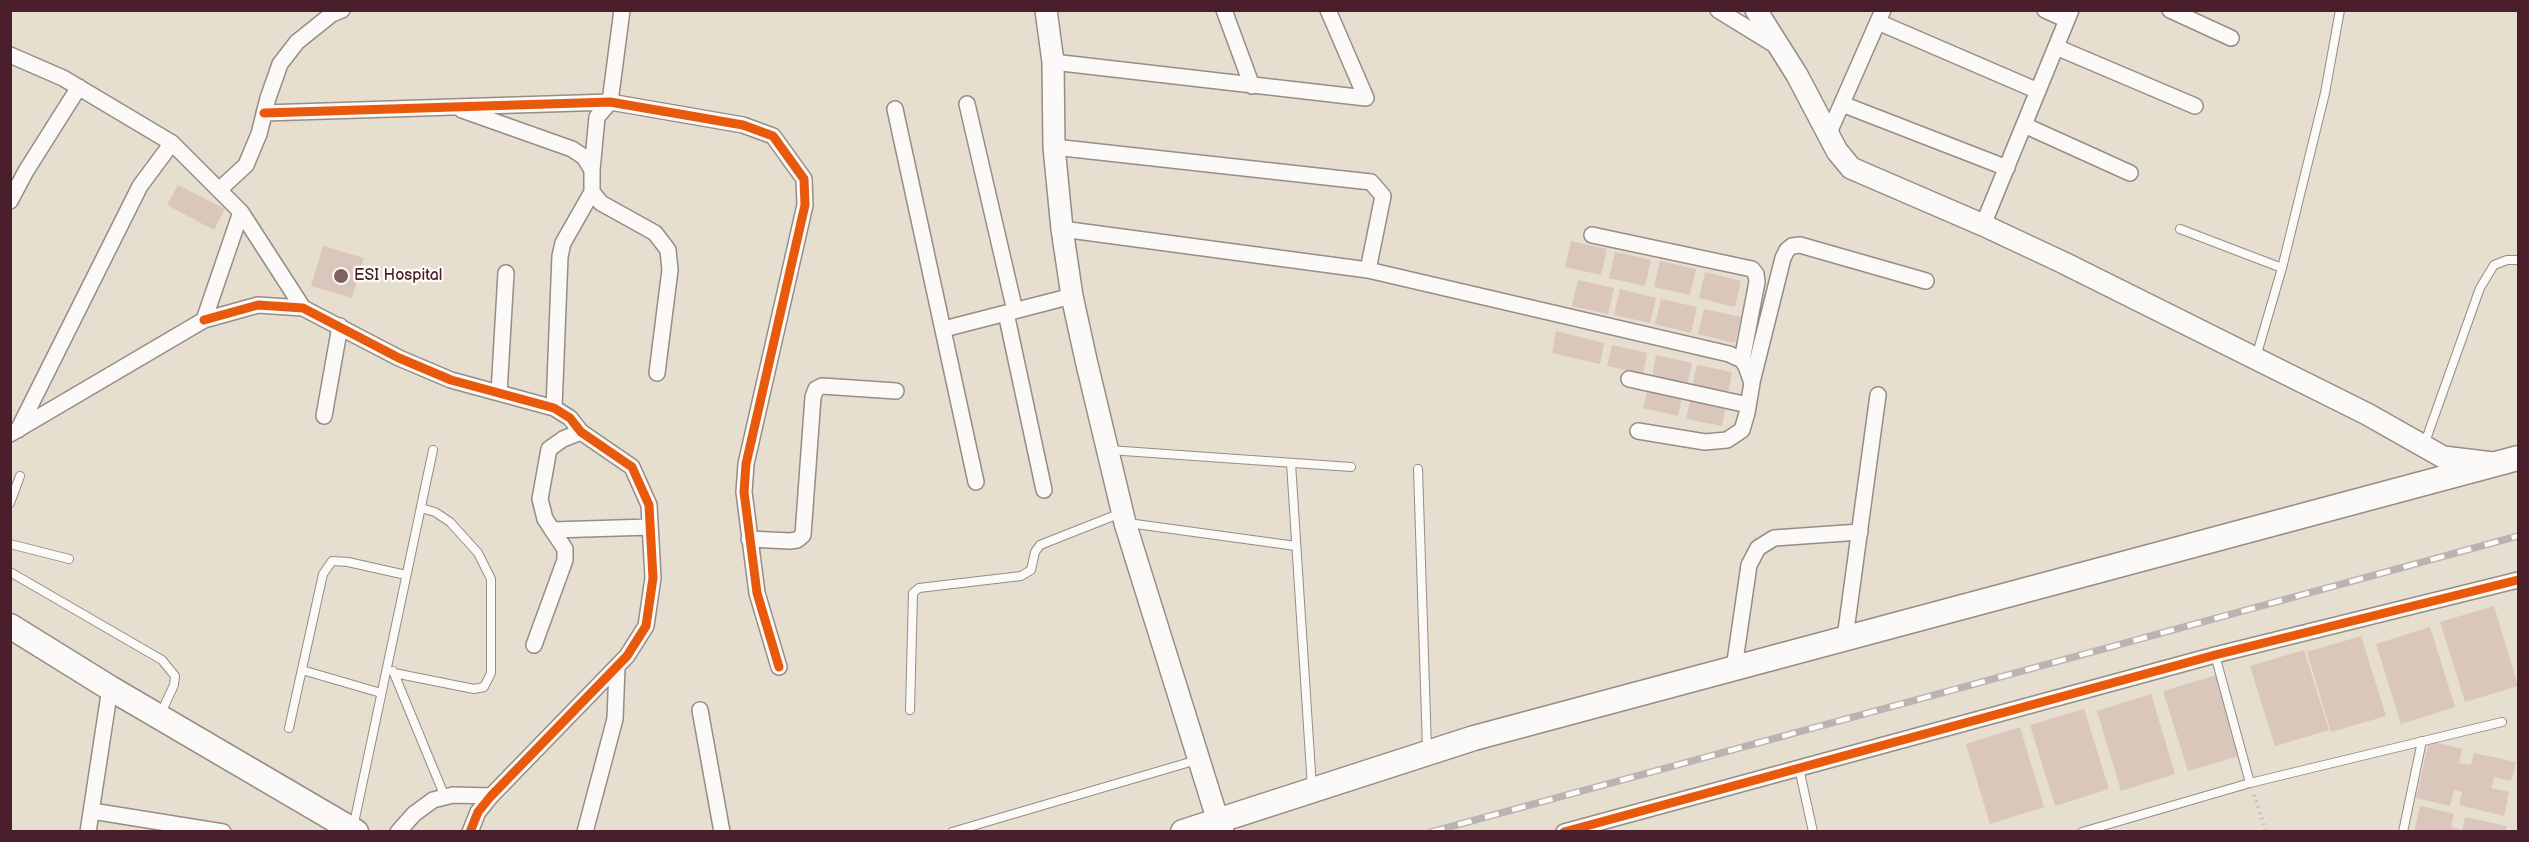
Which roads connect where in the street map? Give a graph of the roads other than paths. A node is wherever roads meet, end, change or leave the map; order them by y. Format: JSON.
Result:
{"nodes":[{"id":1,"x":342,"y":10,"type":"edge"},
{"id":2,"x":622,"y":10,"type":"edge"},
{"id":3,"x":1046,"y":10,"type":"edge"},
{"id":4,"x":1224,"y":10,"type":"edge"},
{"id":5,"x":1328,"y":10,"type":"edge"},
{"id":6,"x":1718,"y":10,"type":"edge"},
{"id":7,"x":1756,"y":10,"type":"edge"},
{"id":8,"x":2045,"y":10,"type":"edge"},
{"id":9,"x":2170,"y":10,"type":"edge"},
{"id":10,"x":2340,"y":10,"type":"edge"},
{"id":11,"x":2069,"y":15,"type":"edge"},
{"id":12,"x":1881,"y":16,"type":"edge"},
{"id":13,"x":2231,"y":38,"type":"dead end"},
{"id":14,"x":1778,"y":46,"type":"junction"},
{"id":15,"x":2056,"y":47,"type":"junction"},
{"id":16,"x":10,"y":55,"type":"edge"},
{"id":17,"x":1053,"y":62,"type":"junction"},
{"id":18,"x":1252,"y":86,"type":"junction"},
{"id":19,"x":79,"y":87,"type":"junction"},
{"id":20,"x":2038,"y":91,"type":"junction"},
{"id":21,"x":610,"y":102,"type":"junction"},
{"id":22,"x":968,"y":104,"type":"dead end"},
{"id":23,"x":1842,"y":104,"type":"junction"},
{"id":24,"x":266,"y":105,"type":"junction"},
{"id":25,"x":2195,"y":106,"type":"dead end"},
{"id":26,"x":454,"y":107,"type":"junction"},
{"id":27,"x":895,"y":109,"type":"dead end"},
{"id":28,"x":2024,"y":125,"type":"junction"},
{"id":29,"x":1828,"y":135,"type":"junction"},
{"id":30,"x":172,"y":142,"type":"junction"},
{"id":31,"x":1054,"y":147,"type":"junction"},
{"id":32,"x":2007,"y":168,"type":"junction"},
{"id":33,"x":592,"y":170,"type":"junction"},
{"id":34,"x":2130,"y":173,"type":"dead end"},
{"id":35,"x":219,"y":190,"type":"junction"},
{"id":36,"x":592,"y":192,"type":"junction"},
{"id":37,"x":10,"y":201,"type":"edge"},
{"id":38,"x":241,"y":212,"type":"junction"},
{"id":39,"x":1983,"y":225,"type":"junction"},
{"id":40,"x":1062,"y":229,"type":"junction"},
{"id":41,"x":2180,"y":229,"type":"dead end"},
{"id":42,"x":1592,"y":235,"type":"dead end"},
{"id":43,"x":2518,"y":260,"type":"edge"},
{"id":44,"x":2282,"y":268,"type":"junction"},
{"id":45,"x":1368,"y":270,"type":"junction"},
{"id":46,"x":506,"y":273,"type":"dead end"},
{"id":47,"x":1926,"y":281,"type":"dead end"},
{"id":48,"x":1072,"y":296,"type":"junction"},
{"id":49,"x":303,"y":308,"type":"junction"},
{"id":50,"x":1011,"y":312,"type":"junction"},
{"id":51,"x":204,"y":320,"type":"junction"},
{"id":52,"x":340,"y":326,"type":"junction"},
{"id":53,"x":944,"y":329,"type":"junction"},
{"id":54,"x":2255,"y":359,"type":"junction"},
{"id":55,"x":1742,"y":360,"type":"junction"},
{"id":56,"x":657,"y":373,"type":"dead end"},
{"id":57,"x":1629,"y":380,"type":"dead end"},
{"id":58,"x":1752,"y":383,"type":"junction"},
{"id":59,"x":896,"y":391,"type":"dead end"},
{"id":60,"x":499,"y":393,"type":"junction"},
{"id":61,"x":1878,"y":394,"type":"dead end"},
{"id":62,"x":1748,"y":405,"type":"junction"},
{"id":63,"x":555,"y":408,"type":"junction"},
{"id":64,"x":324,"y":416,"type":"dead end"},
{"id":65,"x":1638,"y":431,"type":"dead end"},
{"id":66,"x":14,"y":432,"type":"edge"},
{"id":67,"x":581,"y":432,"type":"junction"},
{"id":68,"x":2424,"y":446,"type":"junction"},
{"id":69,"x":433,"y":450,"type":"dead end"},
{"id":70,"x":1108,"y":450,"type":"junction"},
{"id":71,"x":2508,"y":461,"type":"edge"},
{"id":72,"x":1291,"y":463,"type":"junction"},
{"id":73,"x":1351,"y":467,"type":"dead end"},
{"id":74,"x":1418,"y":469,"type":"dead end"},
{"id":75,"x":20,"y":476,"type":"dead end"},
{"id":76,"x":976,"y":482,"type":"dead end"},
{"id":77,"x":1044,"y":490,"type":"dead end"},
{"id":78,"x":10,"y":503,"type":"edge"},
{"id":79,"x":421,"y":508,"type":"junction"},
{"id":80,"x":1123,"y":518,"type":"junction"},
{"id":81,"x":650,"y":527,"type":"junction"},
{"id":82,"x":552,"y":530,"type":"junction"},
{"id":83,"x":1860,"y":532,"type":"junction"},
{"id":84,"x":749,"y":539,"type":"junction"},
{"id":85,"x":10,"y":544,"type":"edge"},
{"id":86,"x":1296,"y":546,"type":"junction"},
{"id":87,"x":69,"y":559,"type":"dead end"},
{"id":88,"x":10,"y":572,"type":"edge"},
{"id":89,"x":406,"y":575,"type":"junction"},
{"id":90,"x":2518,"y":580,"type":"edge"},
{"id":91,"x":10,"y":626,"type":"edge"},
{"id":92,"x":1845,"y":638,"type":"junction"},
{"id":93,"x":534,"y":645,"type":"dead end"},
{"id":94,"x":2215,"y":654,"type":"junction"},
{"id":95,"x":388,"y":659,"type":"junction"},
{"id":96,"x":617,"y":667,"type":"junction"},
{"id":97,"x":779,"y":667,"type":"dead end"},
{"id":98,"x":1734,"y":668,"type":"junction"},
{"id":99,"x":302,"y":670,"type":"junction"},
{"id":100,"x":394,"y":673,"type":"junction"},
{"id":101,"x":110,"y":688,"type":"junction"},
{"id":102,"x":381,"y":693,"type":"junction"},
{"id":103,"x":700,"y":710,"type":"dead end"},
{"id":104,"x":910,"y":710,"type":"dead end"},
{"id":105,"x":160,"y":717,"type":"junction"},
{"id":106,"x":2502,"y":722,"type":"dead end"},
{"id":107,"x":289,"y":728,"type":"dead end"},
{"id":108,"x":2422,"y":741,"type":"junction"},
{"id":109,"x":1427,"y":753,"type":"junction"},
{"id":110,"x":1199,"y":760,"type":"junction"},
{"id":111,"x":1799,"y":768,"type":"junction"},
{"id":112,"x":2250,"y":783,"type":"junction"},
{"id":113,"x":1312,"y":791,"type":"junction"},
{"id":114,"x":491,"y":796,"type":"junction"},
{"id":115,"x":445,"y":797,"type":"junction"},
{"id":116,"x":92,"y":811,"type":"junction"},
{"id":117,"x":1221,"y":826,"type":"edge"},
{"id":118,"x":354,"y":830,"type":"edge"},
{"id":119,"x":88,"y":831,"type":"edge"},
{"id":120,"x":223,"y":831,"type":"edge"},
{"id":121,"x":398,"y":831,"type":"edge"},
{"id":122,"x":470,"y":831,"type":"edge"},
{"id":123,"x":585,"y":831,"type":"edge"},
{"id":124,"x":722,"y":831,"type":"edge"},
{"id":125,"x":952,"y":831,"type":"edge"},
{"id":126,"x":1184,"y":831,"type":"edge"},
{"id":127,"x":1564,"y":831,"type":"edge"},
{"id":128,"x":1813,"y":831,"type":"edge"},
{"id":129,"x":2082,"y":831,"type":"edge"},
{"id":130,"x":2403,"y":831,"type":"edge"}],
"edges":[{"from":1,"to":24,"type":"street"},
{"from":2,"to":21,"type":"street"},
{"from":3,"to":17,"type":"street"},
{"from":4,"to":18,"type":"street"},
{"from":5,"to":18,"type":"street"},
{"from":6,"to":14,"type":"street"},
{"from":7,"to":14,"type":"street"},
{"from":8,"to":11,"type":"street"},
{"from":9,"to":13,"type":"street"},
{"from":10,"to":44,"type":"lane"},
{"from":11,"to":15,"type":"street"},
{"from":12,"to":20,"type":"street"},
{"from":12,"to":23,"type":"street"},
{"from":14,"to":29,"type":"street"},
{"from":15,"to":20,"type":"street"},
{"from":15,"to":25,"type":"street"},
{"from":16,"to":19,"type":"street"},
{"from":17,"to":18,"type":"street"},
{"from":17,"to":31,"type":"street"},
{"from":19,"to":30,"type":"street"},
{"from":19,"to":37,"type":"street"},
{"from":20,"to":28,"type":"street"},
{"from":21,"to":26,"type":"street"},
{"from":21,"to":33,"type":"street"},
{"from":21,"to":84,"type":"street"},
{"from":22,"to":50,"type":"street"},
{"from":23,"to":29,"type":"street"},
{"from":23,"to":32,"type":"street"},
{"from":24,"to":26,"type":"street"},
{"from":24,"to":35,"type":"street"},
{"from":26,"to":33,"type":"street"},
{"from":27,"to":53,"type":"street"},
{"from":28,"to":32,"type":"street"},
{"from":28,"to":34,"type":"street"},
{"from":29,"to":39,"type":"street"},
{"from":30,"to":35,"type":"street"},
{"from":30,"to":66,"type":"street"},
{"from":31,"to":40,"type":"street"},
{"from":31,"to":45,"type":"street"},
{"from":32,"to":39,"type":"street"},
{"from":33,"to":36,"type":"street"},
{"from":35,"to":38,"type":"street"},
{"from":36,"to":56,"type":"street"},
{"from":36,"to":63,"type":"street"},
{"from":38,"to":49,"type":"street"},
{"from":38,"to":51,"type":"street"},
{"from":39,"to":54,"type":"street"},
{"from":40,"to":45,"type":"street"},
{"from":40,"to":48,"type":"street"},
{"from":41,"to":44,"type":"lane"},
{"from":42,"to":55,"type":"street"},
{"from":43,"to":68,"type":"lane"},
{"from":44,"to":54,"type":"lane"},
{"from":45,"to":55,"type":"street"},
{"from":46,"to":60,"type":"street"},
{"from":47,"to":58,"type":"street"},
{"from":48,"to":50,"type":"street"},
{"from":48,"to":70,"type":"street"},
{"from":49,"to":51,"type":"street"},
{"from":49,"to":52,"type":"street"},
{"from":50,"to":53,"type":"street"},
{"from":50,"to":77,"type":"street"},
{"from":51,"to":66,"type":"street"},
{"from":52,"to":60,"type":"street"},
{"from":52,"to":64,"type":"street"},
{"from":53,"to":76,"type":"street"},
{"from":54,"to":68,"type":"street"},
{"from":55,"to":58,"type":"street"},
{"from":57,"to":62,"type":"street"},
{"from":58,"to":62,"type":"street"},
{"from":59,"to":84,"type":"street"},
{"from":60,"to":63,"type":"street"},
{"from":61,"to":83,"type":"street"},
{"from":62,"to":65,"type":"street"},
{"from":63,"to":67,"type":"street"},
{"from":67,"to":81,"type":"street"},
{"from":67,"to":82,"type":"street"},
{"from":68,"to":71,"type":"street"},
{"from":69,"to":79,"type":"lane"},
{"from":70,"to":72,"type":"lane"},
{"from":70,"to":80,"type":"street"},
{"from":71,"to":92,"type":"main road"},
{"from":72,"to":73,"type":"lane"},
{"from":72,"to":86,"type":"lane"},
{"from":74,"to":109,"type":"lane"},
{"from":75,"to":78,"type":"lane"},
{"from":79,"to":89,"type":"lane"},
{"from":79,"to":100,"type":"lane"},
{"from":80,"to":86,"type":"lane"},
{"from":80,"to":104,"type":"lane"},
{"from":80,"to":110,"type":"street"},
{"from":81,"to":82,"type":"street"},
{"from":81,"to":96,"type":"street"},
{"from":82,"to":93,"type":"street"},
{"from":83,"to":92,"type":"street"},
{"from":83,"to":98,"type":"street"},
{"from":84,"to":97,"type":"street"},
{"from":85,"to":87,"type":"lane"},
{"from":86,"to":113,"type":"lane"},
{"from":88,"to":105,"type":"lane"},
{"from":89,"to":95,"type":"lane"},
{"from":89,"to":99,"type":"lane"},
{"from":90,"to":94,"type":"street"},
{"from":91,"to":101,"type":"main road"},
{"from":92,"to":98,"type":"main road"},
{"from":94,"to":111,"type":"street"},
{"from":94,"to":112,"type":"lane"},
{"from":95,"to":100,"type":"lane"},
{"from":95,"to":102,"type":"lane"},
{"from":96,"to":114,"type":"street"},
{"from":96,"to":123,"type":"street"},
{"from":98,"to":109,"type":"main road"},
{"from":99,"to":102,"type":"lane"},
{"from":99,"to":107,"type":"lane"},
{"from":100,"to":115,"type":"lane"},
{"from":101,"to":105,"type":"main road"},
{"from":101,"to":116,"type":"street"},
{"from":102,"to":118,"type":"lane"},
{"from":103,"to":124,"type":"street"},
{"from":105,"to":118,"type":"main road"},
{"from":106,"to":108,"type":"lane"},
{"from":108,"to":112,"type":"lane"},
{"from":108,"to":130,"type":"lane"},
{"from":109,"to":113,"type":"main road"},
{"from":110,"to":117,"type":"street"},
{"from":110,"to":125,"type":"lane"},
{"from":111,"to":127,"type":"street"},
{"from":111,"to":128,"type":"lane"},
{"from":112,"to":129,"type":"lane"},
{"from":113,"to":117,"type":"main road"},
{"from":114,"to":115,"type":"street"},
{"from":114,"to":122,"type":"street"},
{"from":115,"to":121,"type":"street"},
{"from":116,"to":119,"type":"street"},
{"from":116,"to":120,"type":"street"},
{"from":117,"to":126,"type":"main road"}]}
